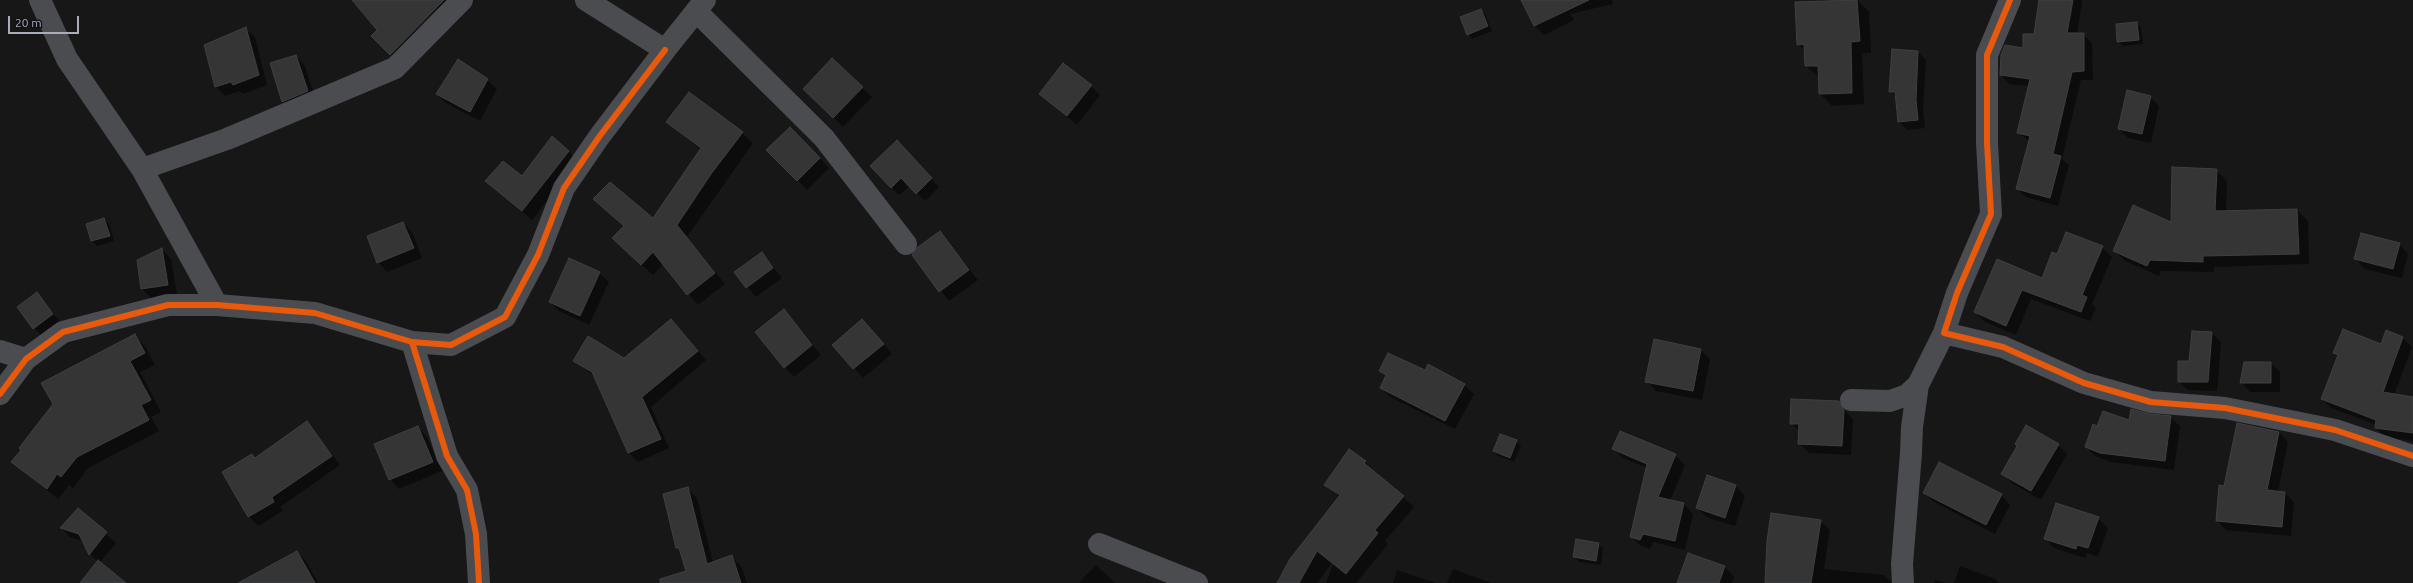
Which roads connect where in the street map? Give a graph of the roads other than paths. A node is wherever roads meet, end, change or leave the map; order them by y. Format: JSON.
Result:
{"nodes":[{"id":1,"x":40,"y":0,"type":"edge"},
{"id":2,"x":462,"y":0,"type":"edge"},
{"id":3,"x":586,"y":0,"type":"edge"},
{"id":4,"x":2010,"y":0,"type":"edge"},
{"id":5,"x":701,"y":5,"type":"edge"},
{"id":6,"x":664,"y":50,"type":"junction"},
{"id":7,"x":142,"y":169,"type":"junction"},
{"id":8,"x":906,"y":244,"type":"dead end"},
{"id":9,"x":217,"y":305,"type":"junction"},
{"id":10,"x":1944,"y":333,"type":"junction"},
{"id":11,"x":412,"y":342,"type":"junction"},
{"id":12,"x":0,"y":351,"type":"edge"},
{"id":13,"x":26,"y":360,"type":"junction"},
{"id":14,"x":1918,"y":385,"type":"junction"},
{"id":15,"x":0,"y":394,"type":"edge"},
{"id":16,"x":1851,"y":400,"type":"dead end"},
{"id":17,"x":2413,"y":456,"type":"edge"},
{"id":18,"x":1099,"y":544,"type":"dead end"},
{"id":19,"x":479,"y":583,"type":"edge"},
{"id":20,"x":1197,"y":583,"type":"edge"},
{"id":21,"x":1903,"y":583,"type":"edge"}],
"edges":[{"from":1,"to":7,"type":"street"},
{"from":2,"to":7,"type":"street"},
{"from":3,"to":6,"type":"street"},
{"from":4,"to":10,"type":"street"},
{"from":5,"to":6,"type":"street"},
{"from":5,"to":8,"type":"street"},
{"from":6,"to":11,"type":"street"},
{"from":7,"to":9,"type":"street"},
{"from":9,"to":11,"type":"street"},
{"from":9,"to":13,"type":"street"},
{"from":10,"to":14,"type":"street"},
{"from":10,"to":17,"type":"street"},
{"from":11,"to":19,"type":"street"},
{"from":12,"to":13,"type":"street"},
{"from":13,"to":15,"type":"street"},
{"from":14,"to":16,"type":"street"},
{"from":14,"to":21,"type":"street"},
{"from":18,"to":20,"type":"street"}]}
